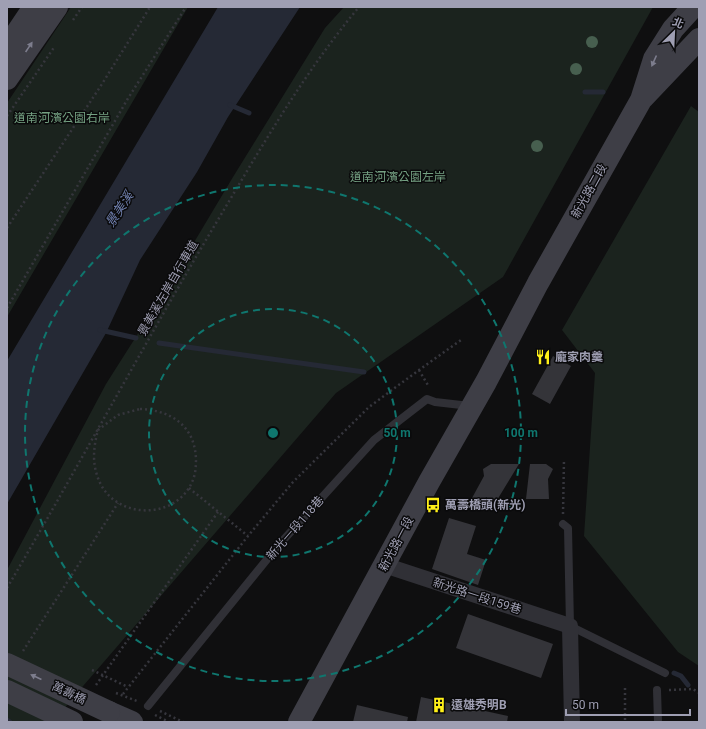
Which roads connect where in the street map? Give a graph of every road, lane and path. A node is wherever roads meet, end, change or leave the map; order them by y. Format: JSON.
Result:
{"nodes":[{"id":1,"x":34,"y":7,"type":"edge"},
{"id":2,"x":57,"y":7,"type":"edge"},
{"id":3,"x":82,"y":7,"type":"edge"},
{"id":4,"x":150,"y":7,"type":"edge"},
{"id":5,"x":186,"y":7,"type":"edge"},
{"id":6,"x":359,"y":7,"type":"edge"},
{"id":7,"x":693,"y":7,"type":"edge"},
{"id":8,"x":69,"y":26,"type":"dead end"},
{"id":9,"x":699,"y":40,"type":"edge"},
{"id":10,"x":56,"y":46,"type":"dead end"},
{"id":11,"x":7,"y":47,"type":"edge"},
{"id":12,"x":7,"y":79,"type":"edge"},
{"id":13,"x":641,"y":100,"type":"junction"},
{"id":14,"x":7,"y":116,"type":"edge"},
{"id":15,"x":7,"y":228,"type":"edge"},
{"id":16,"x":538,"y":283,"type":"joint"},
{"id":17,"x":7,"y":308,"type":"edge"},
{"id":18,"x":461,"y":340,"type":"dead end"},
{"id":19,"x":419,"y":370,"type":"junction"},
{"id":20,"x":430,"y":388,"type":"dead end"},
{"id":21,"x":472,"y":406,"type":"junction"},
{"id":22,"x":98,"y":430,"type":"junction"},
{"id":23,"x":564,"y":459,"type":"dead end"},
{"id":24,"x":188,"y":488,"type":"junction"},
{"id":25,"x":118,"y":503,"type":"junction"},
{"id":26,"x":218,"y":512,"type":"junction"},
{"id":27,"x":563,"y":524,"type":"joint"},
{"id":28,"x":248,"y":536,"type":"junction"},
{"id":29,"x":384,"y":566,"type":"junction"},
{"id":30,"x":7,"y":588,"type":"edge"},
{"id":31,"x":570,"y":626,"type":"junction"},
{"id":32,"x":14,"y":658,"type":"edge"},
{"id":33,"x":92,"y":670,"type":"dead end"},
{"id":34,"x":665,"y":673,"type":"dead end"},
{"id":35,"x":97,"y":685,"type":"dead end"},
{"id":36,"x":128,"y":688,"type":"junction"},
{"id":37,"x":625,"y":688,"type":"dead end"},
{"id":38,"x":657,"y":690,"type":"joint"},
{"id":39,"x":7,"y":692,"type":"edge"},
{"id":40,"x":699,"y":693,"type":"edge"},
{"id":41,"x":123,"y":694,"type":"junction"},
{"id":42,"x":110,"y":702,"type":"junction"},
{"id":43,"x":143,"y":711,"type":"edge"},
{"id":44,"x":72,"y":722,"type":"edge"},
{"id":45,"x":183,"y":722,"type":"edge"},
{"id":46,"x":300,"y":722,"type":"edge"},
{"id":47,"x":572,"y":722,"type":"edge"},
{"id":48,"x":625,"y":722,"type":"edge"},
{"id":49,"x":658,"y":722,"type":"edge"}],
"edges":[{"from":1,"to":11,"type":"street"},
{"from":12,"to":2,"type":"street","one_way":true},
{"from":3,"to":8,"type":"path"},
{"from":4,"to":15,"type":"path"},
{"from":5,"to":17,"type":"path"},
{"from":6,"to":22,"type":"path","name":"景美溪左岸自行車道"},
{"from":7,"to":13,"type":"street","name":"新光路二段","one_way":true},
{"from":9,"to":13,"type":"street","name":"新光路二段"},
{"from":10,"to":14,"type":"path"},
{"from":13,"to":16,"type":"street","name":"新光路二段"},
{"from":16,"to":21,"type":"street","name":"新光路一段"},
{"from":18,"to":19,"type":"path"},
{"from":19,"to":20,"type":"path"},
{"from":19,"to":28,"type":"path"},
{"from":21,"to":29,"type":"street","name":"新光路一段"},
{"from":21,"to":43,"type":"lane","name":"新光一段118巷"},
{"from":22,"to":24,"type":"path"},
{"from":22,"to":25,"type":"path"},
{"from":22,"to":30,"type":"path","name":"景美溪左岸自行車道"},
{"from":23,"to":27,"type":"path"},
{"from":24,"to":25,"type":"path"},
{"from":24,"to":26,"type":"path"},
{"from":25,"to":32,"type":"path"},
{"from":26,"to":28,"type":"path"},
{"from":26,"to":35,"type":"path","bridge":true},
{"from":27,"to":31,"type":"lane"},
{"from":28,"to":36,"type":"path"},
{"from":29,"to":31,"type":"street","name":"新光路一段159巷"},
{"from":29,"to":46,"type":"street","name":"新光路一段"},
{"from":31,"to":34,"type":"lane","name":"新光路一段159巷"},
{"from":31,"to":47,"type":"street"},
{"from":42,"to":32,"type":"street","name":"萬壽橋","one_way":true,"bridge":true},
{"from":33,"to":36,"type":"path"},
{"from":36,"to":41,"type":"path"},
{"from":37,"to":48,"type":"path"},
{"from":38,"to":40,"type":"path"},
{"from":38,"to":49,"type":"lane"},
{"from":39,"to":44,"type":"street","name":"萬壽橋"},
{"from":41,"to":42,"type":"path"},
{"from":41,"to":43,"type":"path"},
{"from":42,"to":43,"type":"street","name":"萬壽橋"},
{"from":43,"to":45,"type":"path"}]}
